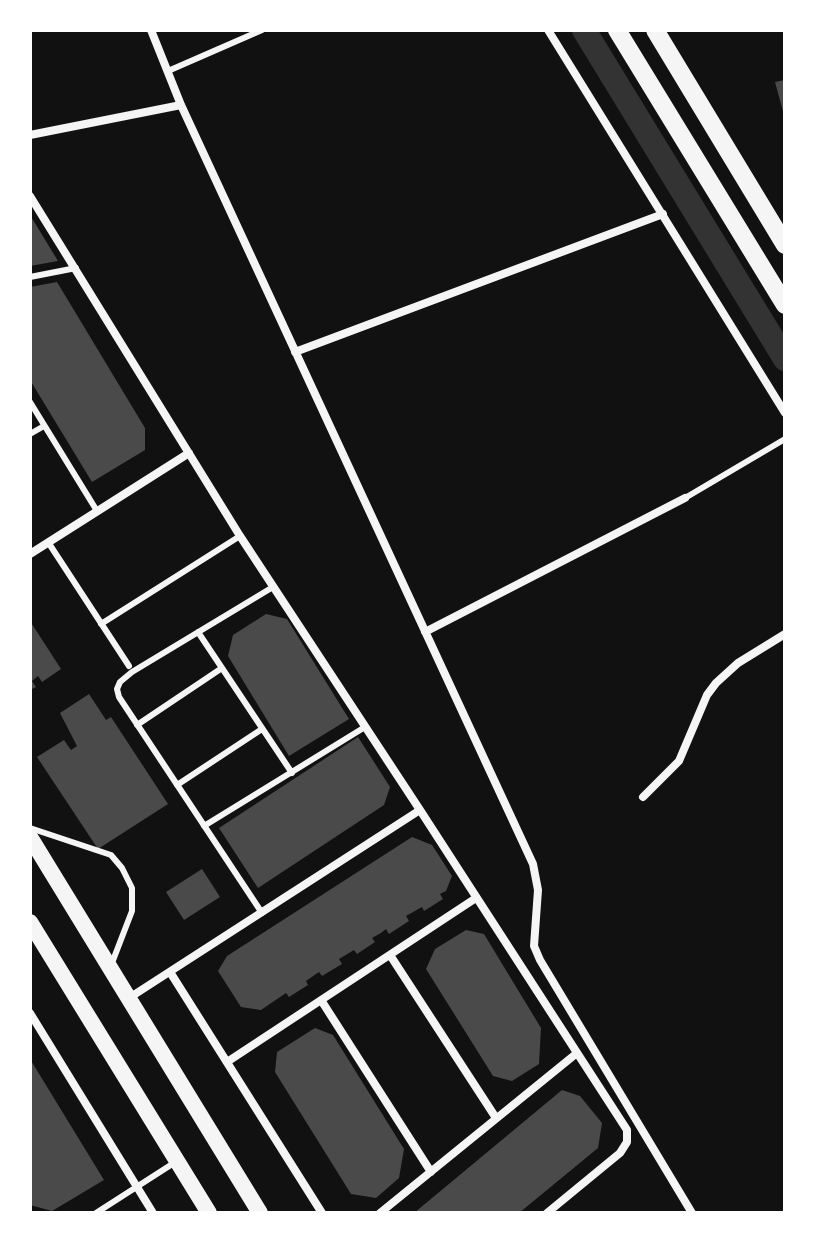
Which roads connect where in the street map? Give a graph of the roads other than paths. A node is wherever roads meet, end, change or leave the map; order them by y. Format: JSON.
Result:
{"nodes":[{"id":1,"x":151,"y":30,"type":"edge"},
{"id":2,"x":262,"y":30,"type":"edge"},
{"id":3,"x":548,"y":30,"type":"edge"},
{"id":4,"x":617,"y":30,"type":"edge"},
{"id":5,"x":655,"y":30,"type":"edge"},
{"id":6,"x":168,"y":71,"type":"junction"},
{"id":7,"x":181,"y":105,"type":"junction"},
{"id":8,"x":30,"y":135,"type":"edge"},
{"id":9,"x":30,"y":196,"type":"edge"},
{"id":10,"x":663,"y":214,"type":"junction"},
{"id":11,"x":785,"y":245,"type":"edge"},
{"id":12,"x":76,"y":268,"type":"junction"},
{"id":13,"x":30,"y":277,"type":"edge"},
{"id":14,"x":785,"y":305,"type":"edge"},
{"id":15,"x":295,"y":352,"type":"junction"},
{"id":16,"x":30,"y":402,"type":"edge"},
{"id":17,"x":785,"y":413,"type":"edge"},
{"id":18,"x":44,"y":426,"type":"junction"},
{"id":19,"x":30,"y":434,"type":"edge"},
{"id":20,"x":785,"y":439,"type":"edge"},
{"id":21,"x":189,"y":453,"type":"junction"},
{"id":22,"x":685,"y":498,"type":"joint"},
{"id":23,"x":97,"y":511,"type":"junction"},
{"id":24,"x":240,"y":536,"type":"junction"},
{"id":25,"x":48,"y":542,"type":"junction"},
{"id":26,"x":30,"y":554,"type":"edge"},
{"id":27,"x":273,"y":587,"type":"junction"},
{"id":28,"x":101,"y":624,"type":"junction"},
{"id":29,"x":198,"y":632,"type":"junction"},
{"id":30,"x":425,"y":632,"type":"junction"},
{"id":31,"x":785,"y":634,"type":"edge"},
{"id":32,"x":129,"y":666,"type":"dead end"},
{"id":33,"x":222,"y":668,"type":"junction"},
{"id":34,"x":137,"y":725,"type":"junction"},
{"id":35,"x":365,"y":727,"type":"junction"},
{"id":36,"x":262,"y":729,"type":"junction"},
{"id":37,"x":292,"y":773,"type":"junction"},
{"id":38,"x":177,"y":785,"type":"junction"},
{"id":39,"x":643,"y":797,"type":"dead end"},
{"id":40,"x":420,"y":810,"type":"junction"},
{"id":41,"x":204,"y":826,"type":"junction"},
{"id":42,"x":30,"y":828,"type":"edge"},
{"id":43,"x":30,"y":837,"type":"edge"},
{"id":44,"x":476,"y":898,"type":"junction"},
{"id":45,"x":262,"y":913,"type":"junction"},
{"id":46,"x":30,"y":922,"type":"edge"},
{"id":47,"x":390,"y":955,"type":"junction"},
{"id":48,"x":110,"y":967,"type":"junction"},
{"id":49,"x":170,"y":972,"type":"junction"},
{"id":50,"x":129,"y":998,"type":"junction"},
{"id":51,"x":321,"y":1000,"type":"junction"},
{"id":52,"x":30,"y":1013,"type":"edge"},
{"id":53,"x":577,"y":1053,"type":"junction"},
{"id":54,"x":227,"y":1062,"type":"junction"},
{"id":55,"x":496,"y":1118,"type":"junction"},
{"id":56,"x":177,"y":1161,"type":"junction"},
{"id":57,"x":431,"y":1172,"type":"junction"},
{"id":58,"x":137,"y":1187,"type":"junction"},
{"id":59,"x":96,"y":1213,"type":"edge"},
{"id":60,"x":153,"y":1213,"type":"edge"},
{"id":61,"x":209,"y":1213,"type":"edge"},
{"id":62,"x":260,"y":1213,"type":"edge"},
{"id":63,"x":322,"y":1213,"type":"edge"},
{"id":64,"x":380,"y":1213,"type":"edge"},
{"id":65,"x":547,"y":1213,"type":"edge"},
{"id":66,"x":692,"y":1213,"type":"edge"}],
"edges":[{"from":1,"to":6,"type":"street"},
{"from":2,"to":6,"type":"lane"},
{"from":3,"to":10,"type":"street"},
{"from":4,"to":14,"type":"main road"},
{"from":5,"to":11,"type":"main road"},
{"from":6,"to":7,"type":"street"},
{"from":7,"to":8,"type":"street"},
{"from":7,"to":15,"type":"street"},
{"from":9,"to":12,"type":"street"},
{"from":10,"to":15,"type":"street"},
{"from":10,"to":17,"type":"street"},
{"from":12,"to":13,"type":"lane"},
{"from":12,"to":21,"type":"street"},
{"from":15,"to":30,"type":"street"},
{"from":16,"to":18,"type":"lane"},
{"from":18,"to":19,"type":"lane"},
{"from":18,"to":23,"type":"lane"},
{"from":20,"to":22,"type":"lane"},
{"from":21,"to":23,"type":"street"},
{"from":21,"to":24,"type":"street"},
{"from":22,"to":30,"type":"street"},
{"from":23,"to":25,"type":"street"},
{"from":24,"to":27,"type":"street"},
{"from":24,"to":28,"type":"lane"},
{"from":25,"to":26,"type":"street"},
{"from":25,"to":28,"type":"lane"},
{"from":27,"to":29,"type":"lane"},
{"from":27,"to":35,"type":"street"},
{"from":28,"to":32,"type":"lane"},
{"from":29,"to":33,"type":"lane"},
{"from":29,"to":34,"type":"lane"},
{"from":30,"to":66,"type":"street"},
{"from":31,"to":39,"type":"street"},
{"from":33,"to":34,"type":"lane"},
{"from":33,"to":36,"type":"lane"},
{"from":34,"to":38,"type":"lane"},
{"from":35,"to":37,"type":"lane"},
{"from":35,"to":40,"type":"street"},
{"from":36,"to":37,"type":"lane"},
{"from":36,"to":38,"type":"lane"},
{"from":37,"to":41,"type":"lane"},
{"from":38,"to":41,"type":"lane"},
{"from":40,"to":44,"type":"street"},
{"from":40,"to":45,"type":"street"},
{"from":41,"to":45,"type":"lane"},
{"from":42,"to":48,"type":"lane"},
{"from":43,"to":48,"type":"main road"},
{"from":44,"to":47,"type":"street"},
{"from":44,"to":53,"type":"street"},
{"from":45,"to":49,"type":"street"},
{"from":46,"to":56,"type":"main road"},
{"from":47,"to":51,"type":"street"},
{"from":47,"to":55,"type":"street"},
{"from":48,"to":50,"type":"main road"},
{"from":49,"to":50,"type":"street"},
{"from":49,"to":54,"type":"street"},
{"from":50,"to":62,"type":"main road"},
{"from":51,"to":54,"type":"street"},
{"from":51,"to":57,"type":"street"},
{"from":52,"to":58,"type":"street"},
{"from":53,"to":55,"type":"street"},
{"from":53,"to":65,"type":"street"},
{"from":54,"to":63,"type":"street"},
{"from":55,"to":57,"type":"street"},
{"from":56,"to":58,"type":"lane"},
{"from":56,"to":61,"type":"main road"},
{"from":57,"to":64,"type":"street"},
{"from":58,"to":59,"type":"lane"},
{"from":58,"to":60,"type":"street"}]}
